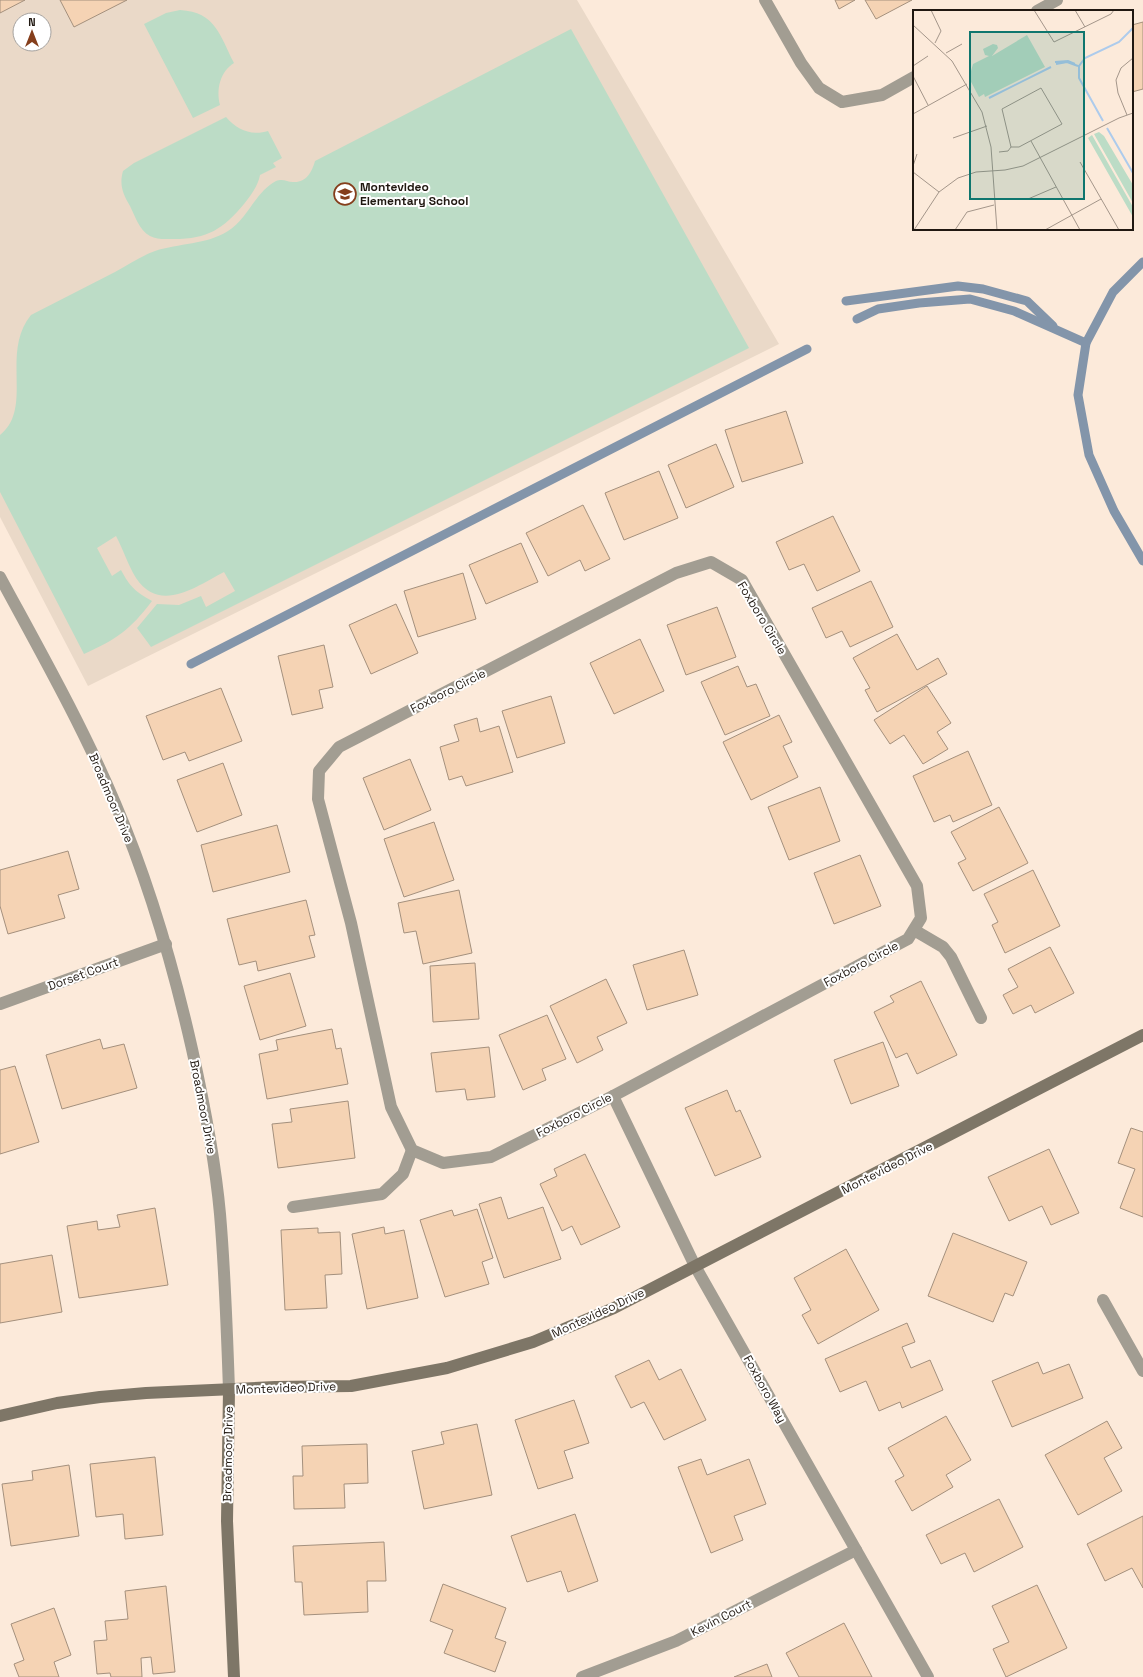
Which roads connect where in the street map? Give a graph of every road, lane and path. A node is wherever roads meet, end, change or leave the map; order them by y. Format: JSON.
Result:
{"nodes":[{"id":1,"x":765,"y":0,"type":"edge"},
{"id":2,"x":1057,"y":0,"type":"edge"},
{"id":3,"x":1039,"y":10,"type":"edge"},
{"id":4,"x":913,"y":78,"type":"edge"},
{"id":5,"x":0,"y":577,"type":"edge"},
{"id":6,"x":914,"y":930,"type":"junction"},
{"id":7,"x":166,"y":944,"type":"junction"},
{"id":8,"x":0,"y":1004,"type":"edge"},
{"id":9,"x":981,"y":1018,"type":"dead end"},
{"id":10,"x":1143,"y":1035,"type":"edge"},
{"id":11,"x":613,"y":1096,"type":"junction"},
{"id":12,"x":412,"y":1150,"type":"junction"},
{"id":13,"x":293,"y":1207,"type":"dead end"},
{"id":14,"x":695,"y":1266,"type":"junction"},
{"id":15,"x":1103,"y":1300,"type":"dead end"},
{"id":16,"x":1143,"y":1371,"type":"edge"},
{"id":17,"x":229,"y":1390,"type":"junction"},
{"id":18,"x":0,"y":1416,"type":"edge"},
{"id":19,"x":856,"y":1550,"type":"junction"},
{"id":20,"x":234,"y":1677,"type":"edge"},
{"id":21,"x":582,"y":1677,"type":"edge"},
{"id":22,"x":928,"y":1677,"type":"edge"}],
"edges":[{"from":1,"to":4,"type":"street"},
{"from":2,"to":3,"type":"street"},
{"from":5,"to":7,"type":"street","name":"Broadmoor Drive"},
{"from":6,"to":9,"type":"street"},
{"from":6,"to":11,"type":"street","name":"Foxboro Circle"},
{"from":6,"to":12,"type":"street","name":"Foxboro Circle"},
{"from":7,"to":8,"type":"street","name":"Dorset Court"},
{"from":7,"to":17,"type":"street","name":"Broadmoor Drive"},
{"from":10,"to":14,"type":"street","name":"Montevideo Drive"},
{"from":11,"to":12,"type":"street","name":"Foxboro Circle"},
{"from":11,"to":14,"type":"street","name":"Foxboro Way"},
{"from":12,"to":13,"type":"street"},
{"from":14,"to":17,"type":"street","name":"Montevideo Drive"},
{"from":14,"to":19,"type":"street","name":"Foxboro Way"},
{"from":15,"to":16,"type":"street"},
{"from":17,"to":18,"type":"street","name":"Montevideo Drive"},
{"from":17,"to":20,"type":"street","name":"Broadmoor Drive"},
{"from":19,"to":21,"type":"street","name":"Kevin Court"},
{"from":19,"to":22,"type":"street","name":"Foxboro Way"}]}
